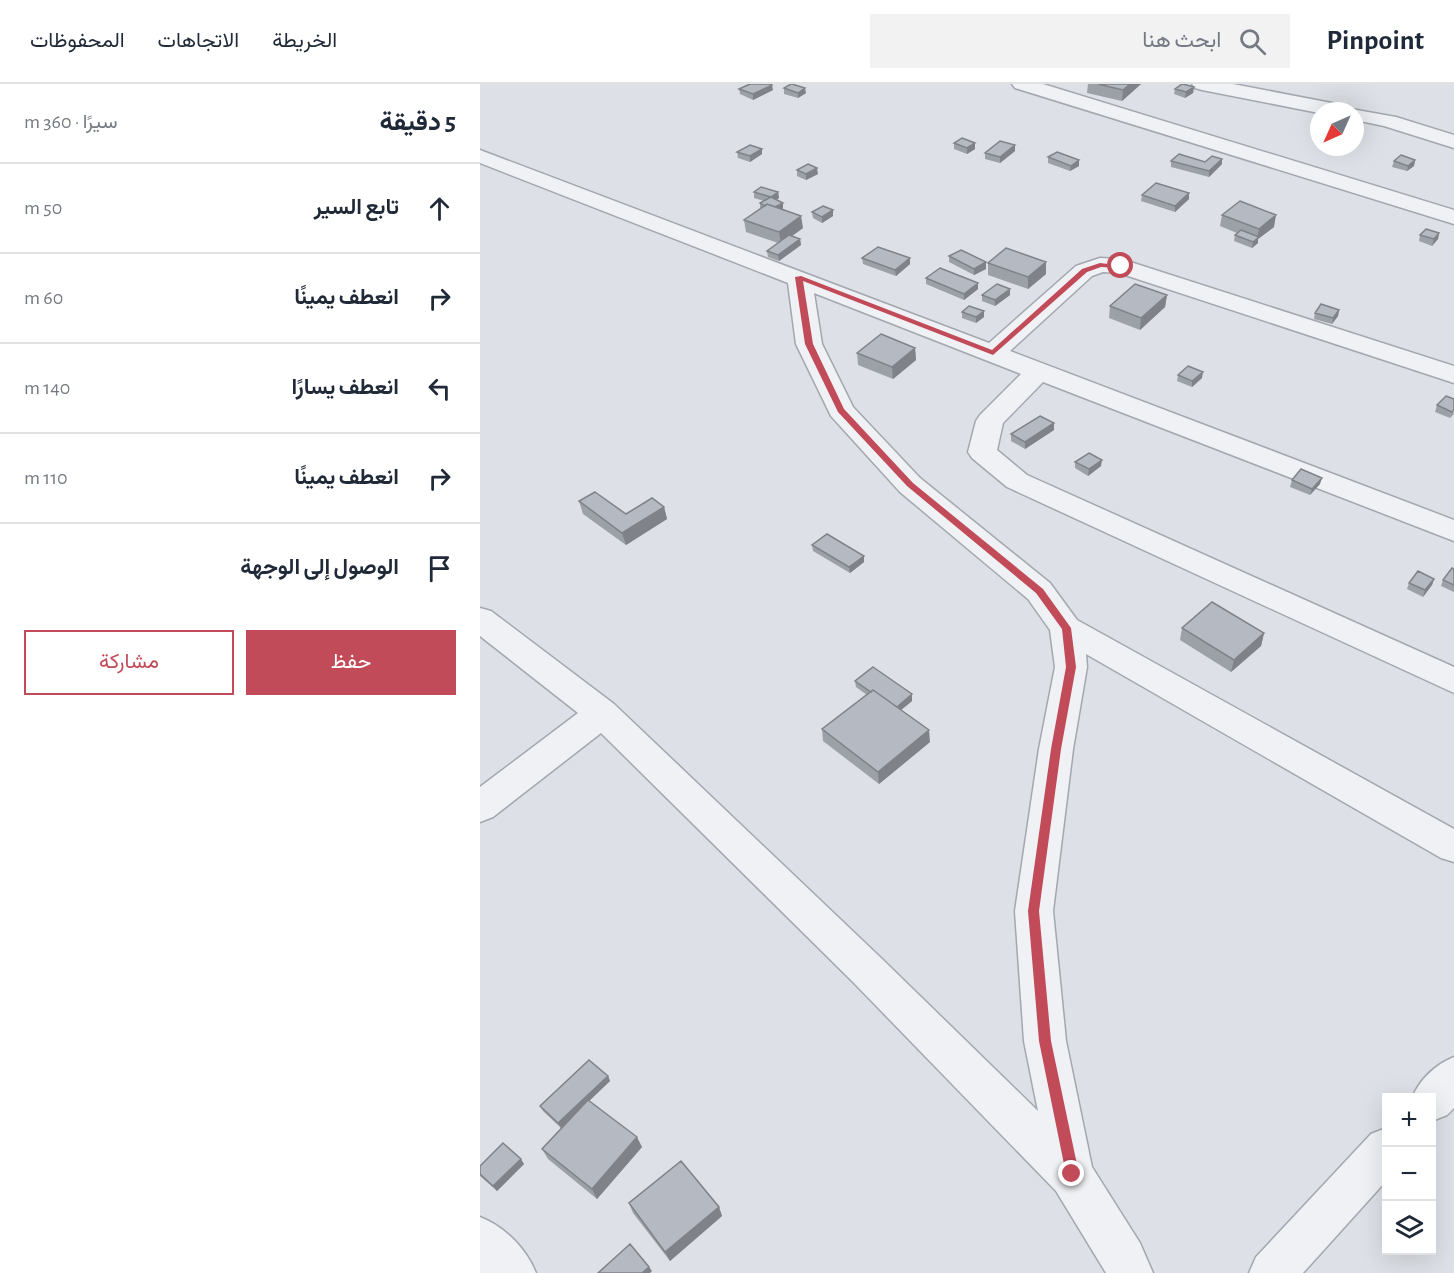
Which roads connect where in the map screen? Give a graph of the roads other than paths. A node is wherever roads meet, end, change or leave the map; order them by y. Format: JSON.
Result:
{"nodes":[{"id":1,"x":1022,"y":84,"type":"edge"},
{"id":2,"x":1202,"y":84,"type":"edge"},
{"id":3,"x":1268,"y":90,"type":"edge"},
{"id":4,"x":1310,"y":102,"type":"edge"},
{"id":5,"x":1364,"y":116,"type":"edge"},
{"id":6,"x":1454,"y":142,"type":"edge"},
{"id":7,"x":480,"y":156,"type":"edge"},
{"id":8,"x":1454,"y":217,"type":"edge"},
{"id":9,"x":798,"y":277,"type":"junction"},
{"id":10,"x":993,"y":353,"type":"junction"},
{"id":11,"x":1040,"y":370,"type":"junction"},
{"id":12,"x":1454,"y":375,"type":"edge"},
{"id":13,"x":1454,"y":531,"type":"edge"},
{"id":14,"x":480,"y":620,"type":"edge"},
{"id":15,"x":1066,"y":628,"type":"junction"},
{"id":16,"x":1454,"y":681,"type":"edge"},
{"id":17,"x":602,"y":713,"type":"junction"},
{"id":18,"x":480,"y":807,"type":"edge"},
{"id":19,"x":1454,"y":847,"type":"edge"},
{"id":20,"x":1454,"y":1077,"type":"edge"},
{"id":21,"x":1436,"y":1096,"type":"edge"},
{"id":22,"x":1382,"y":1153,"type":"edge"},
{"id":23,"x":1072,"y":1174,"type":"junction"},
{"id":24,"x":480,"y":1240,"type":"edge"},
{"id":25,"x":513,"y":1273,"type":"edge"},
{"id":26,"x":1130,"y":1273,"type":"edge"},
{"id":27,"x":1272,"y":1273,"type":"edge"}],
"edges":[{"from":1,"to":8,"type":"street"},
{"from":2,"to":3,"type":"street"},
{"from":3,"to":4,"type":"street"},
{"from":5,"to":6,"type":"street"},
{"from":7,"to":9,"type":"street"},
{"from":9,"to":10,"type":"street"},
{"from":9,"to":15,"type":"street"},
{"from":10,"to":11,"type":"street"},
{"from":10,"to":12,"type":"street"},
{"from":11,"to":13,"type":"street"},
{"from":11,"to":16,"type":"street"},
{"from":14,"to":17,"type":"street"},
{"from":15,"to":19,"type":"street"},
{"from":15,"to":23,"type":"street"},
{"from":17,"to":18,"type":"street"},
{"from":17,"to":23,"type":"street"},
{"from":20,"to":21,"type":"street"},
{"from":22,"to":27,"type":"street"},
{"from":23,"to":26,"type":"street"},
{"from":24,"to":25,"type":"street"}]}
